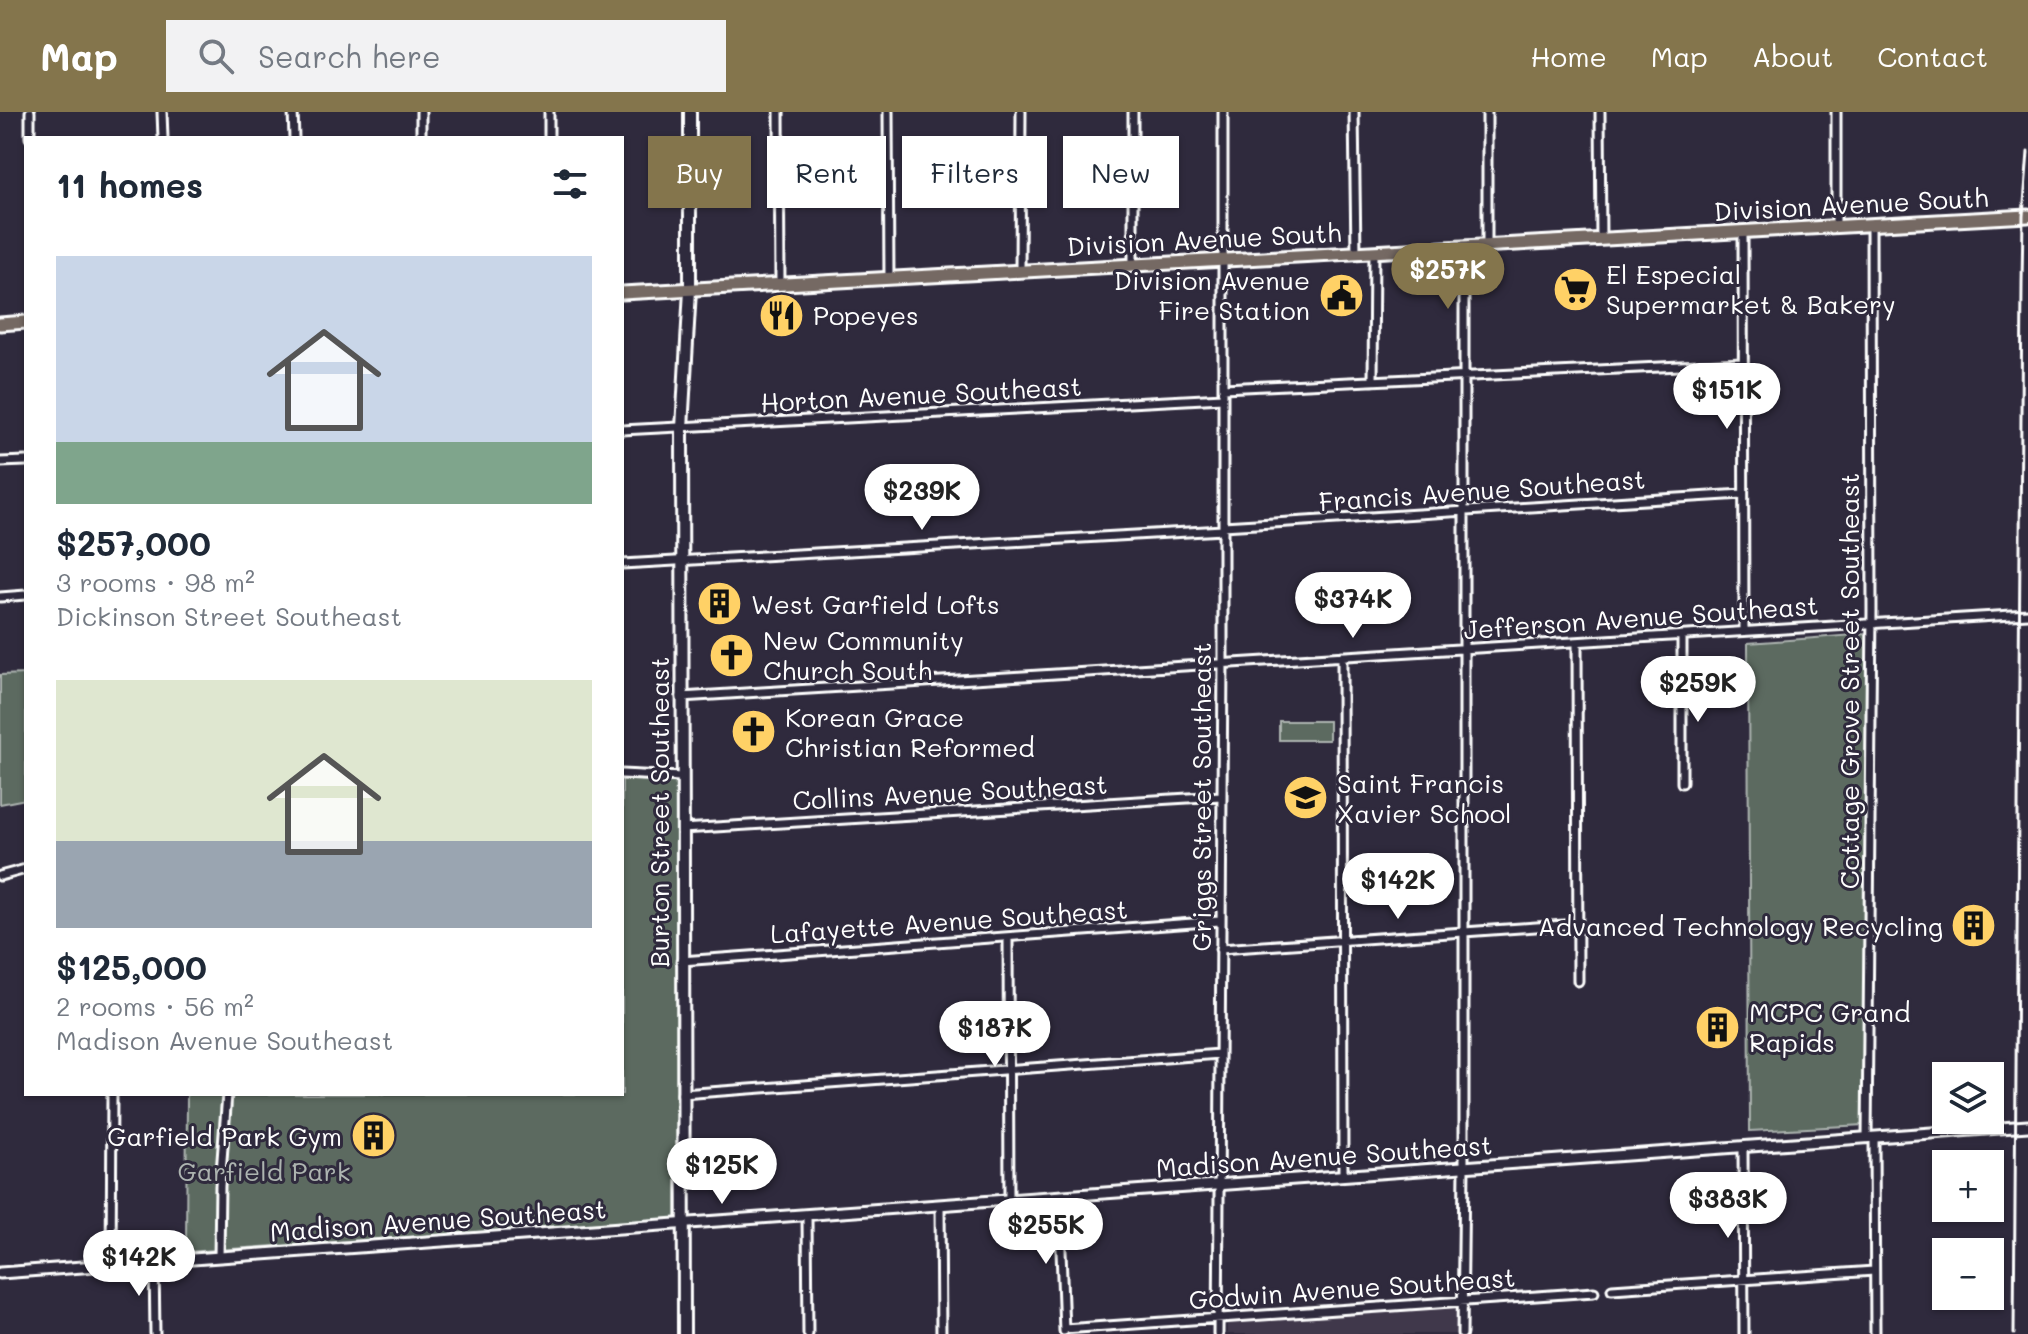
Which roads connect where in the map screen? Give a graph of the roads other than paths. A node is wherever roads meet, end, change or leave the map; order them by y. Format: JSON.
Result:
{"nodes":[{"id":1,"x":30,"y":112,"type":"edge"},
{"id":2,"x":162,"y":112,"type":"edge"},
{"id":3,"x":293,"y":112,"type":"edge"},
{"id":4,"x":421,"y":112,"type":"edge"},
{"id":5,"x":549,"y":112,"type":"edge"},
{"id":6,"x":690,"y":112,"type":"edge"},
{"id":7,"x":779,"y":112,"type":"edge"},
{"id":8,"x":888,"y":112,"type":"edge"},
{"id":9,"x":1021,"y":112,"type":"edge"},
{"id":10,"x":1133,"y":112,"type":"edge"},
{"id":11,"x":1223,"y":112,"type":"edge"},
{"id":12,"x":1354,"y":112,"type":"edge"},
{"id":13,"x":1487,"y":112,"type":"edge"},
{"id":14,"x":1600,"y":112,"type":"edge"},
{"id":15,"x":1836,"y":112,"type":"edge"},
{"id":16,"x":30,"y":136,"type":"edge"},
{"id":17,"x":163,"y":136,"type":"edge"},
{"id":18,"x":294,"y":136,"type":"edge"},
{"id":19,"x":421,"y":136,"type":"edge"},
{"id":20,"x":549,"y":136,"type":"edge"},
{"id":21,"x":2028,"y":216,"type":"edge"},
{"id":22,"x":1871,"y":224,"type":"junction"},
{"id":23,"x":1836,"y":227,"type":"junction"},
{"id":24,"x":1743,"y":232,"type":"junction"},
{"id":25,"x":1601,"y":240,"type":"junction"},
{"id":26,"x":1487,"y":245,"type":"junction"},
{"id":27,"x":1464,"y":247,"type":"junction"},
{"id":28,"x":1374,"y":251,"type":"junction"},
{"id":29,"x":1356,"y":253,"type":"junction"},
{"id":30,"x":1223,"y":260,"type":"junction"},
{"id":31,"x":1133,"y":265,"type":"junction"},
{"id":32,"x":1020,"y":271,"type":"junction"},
{"id":33,"x":889,"y":278,"type":"junction"},
{"id":34,"x":780,"y":284,"type":"junction"},
{"id":35,"x":690,"y":290,"type":"junction"},
{"id":36,"x":624,"y":293,"type":"edge"},
{"id":37,"x":24,"y":322,"type":"edge"},
{"id":38,"x":0,"y":324,"type":"edge"},
{"id":39,"x":1742,"y":363,"type":"junction"},
{"id":40,"x":1464,"y":376,"type":"junction"},
{"id":41,"x":1373,"y":381,"type":"junction"},
{"id":42,"x":1223,"y":388,"type":"junction"},
{"id":43,"x":1223,"y":398,"type":"junction"},
{"id":44,"x":682,"y":428,"type":"junction"},
{"id":45,"x":624,"y":430,"type":"edge"},
{"id":46,"x":24,"y":461,"type":"edge"},
{"id":47,"x":0,"y":462,"type":"edge"},
{"id":48,"x":1743,"y":494,"type":"junction"},
{"id":49,"x":1465,"y":512,"type":"junction"},
{"id":50,"x":1223,"y":528,"type":"junction"},
{"id":51,"x":682,"y":561,"type":"junction"},
{"id":52,"x":624,"y":564,"type":"edge"},
{"id":53,"x":24,"y":595,"type":"edge"},
{"id":54,"x":0,"y":597,"type":"edge"},
{"id":55,"x":2028,"y":614,"type":"edge"},
{"id":56,"x":1872,"y":623,"type":"junction"},
{"id":57,"x":1744,"y":631,"type":"junction"},
{"id":58,"x":1682,"y":635,"type":"junction"},
{"id":59,"x":1577,"y":642,"type":"junction"},
{"id":60,"x":1464,"y":648,"type":"junction"},
{"id":61,"x":1342,"y":656,"type":"junction"},
{"id":62,"x":1223,"y":662,"type":"junction"},
{"id":63,"x":681,"y":697,"type":"junction"},
{"id":64,"x":624,"y":774,"type":"edge"},
{"id":65,"x":681,"y":777,"type":"junction"},
{"id":66,"x":1682,"y":783,"type":"dead end"},
{"id":67,"x":1221,"y":796,"type":"junction"},
{"id":68,"x":682,"y":829,"type":"junction"},
{"id":69,"x":24,"y":870,"type":"edge"},
{"id":70,"x":0,"y":876,"type":"edge"},
{"id":71,"x":1220,"y":921,"type":"junction"},
{"id":72,"x":1578,"y":924,"type":"junction"},
{"id":73,"x":1463,"y":933,"type":"junction"},
{"id":74,"x":1008,"y":937,"type":"junction"},
{"id":75,"x":1344,"y":939,"type":"junction"},
{"id":76,"x":1220,"y":949,"type":"junction"},
{"id":77,"x":681,"y":961,"type":"junction"},
{"id":78,"x":1578,"y":981,"type":"dead end"},
{"id":79,"x":1220,"y":1054,"type":"junction"},
{"id":80,"x":1010,"y":1070,"type":"junction"},
{"id":81,"x":682,"y":1094,"type":"junction"},
{"id":82,"x":112,"y":1096,"type":"edge"},
{"id":83,"x":227,"y":1096,"type":"edge"},
{"id":84,"x":2028,"y":1126,"type":"edge"},
{"id":85,"x":1870,"y":1138,"type":"junction"},
{"id":86,"x":1743,"y":1147,"type":"junction"},
{"id":87,"x":1464,"y":1168,"type":"junction"},
{"id":88,"x":1343,"y":1176,"type":"junction"},
{"id":89,"x":1219,"y":1184,"type":"junction"},
{"id":90,"x":1059,"y":1197,"type":"junction"},
{"id":91,"x":1009,"y":1201,"type":"junction"},
{"id":92,"x":940,"y":1206,"type":"junction"},
{"id":93,"x":807,"y":1216,"type":"junction"},
{"id":94,"x":682,"y":1225,"type":"junction"},
{"id":95,"x":219,"y":1257,"type":"junction"},
{"id":96,"x":154,"y":1262,"type":"junction"},
{"id":97,"x":111,"y":1265,"type":"junction"},
{"id":98,"x":1874,"y":1271,"type":"junction"},
{"id":99,"x":0,"y":1273,"type":"edge"},
{"id":100,"x":1744,"y":1280,"type":"junction"},
{"id":101,"x":1612,"y":1289,"type":"dead end"},
{"id":102,"x":1594,"y":1292,"type":"dead end"},
{"id":103,"x":1461,"y":1300,"type":"junction"},
{"id":104,"x":1218,"y":1317,"type":"junction"},
{"id":105,"x":1064,"y":1332,"type":"edge"},
{"id":106,"x":155,"y":1334,"type":"edge"},
{"id":107,"x":684,"y":1334,"type":"edge"},
{"id":108,"x":808,"y":1334,"type":"edge"},
{"id":109,"x":941,"y":1334,"type":"edge"},
{"id":110,"x":1218,"y":1334,"type":"edge"},
{"id":111,"x":1462,"y":1334,"type":"edge"},
{"id":112,"x":1744,"y":1334,"type":"edge"},
{"id":113,"x":1875,"y":1334,"type":"edge"}],
"edges":[{"from":1,"to":16,"type":"street"},
{"from":2,"to":17,"type":"street"},
{"from":3,"to":18,"type":"street"},
{"from":4,"to":19,"type":"street"},
{"from":5,"to":20,"type":"street"},
{"from":6,"to":35,"type":"main road","name":"Burton Street Southeast"},
{"from":7,"to":34,"type":"street"},
{"from":8,"to":33,"type":"street"},
{"from":9,"to":32,"type":"street"},
{"from":10,"to":31,"type":"street"},
{"from":11,"to":30,"type":"street","name":"Griggs Street Southeast"},
{"from":12,"to":29,"type":"street"},
{"from":13,"to":26,"type":"street"},
{"from":14,"to":25,"type":"street"},
{"from":15,"to":23,"type":"street"},
{"from":21,"to":22,"type":"main road","name":"Division Avenue South"},
{"from":22,"to":23,"type":"main road","name":"Division Avenue South"},
{"from":22,"to":56,"type":"street","name":"Cottage Grove Street Southeast"},
{"from":23,"to":24,"type":"main road","name":"Division Avenue South"},
{"from":24,"to":25,"type":"main road","name":"Division Avenue South"},
{"from":24,"to":39,"type":"street"},
{"from":25,"to":26,"type":"main road","name":"Division Avenue South"},
{"from":26,"to":27,"type":"main road","name":"Division Avenue South"},
{"from":27,"to":28,"type":"main road","name":"Division Avenue South"},
{"from":27,"to":40,"type":"street"},
{"from":28,"to":29,"type":"main road","name":"Division Avenue South"},
{"from":28,"to":41,"type":"street"},
{"from":29,"to":30,"type":"main road","name":"Division Avenue South"},
{"from":30,"to":31,"type":"main road","name":"Division Avenue South"},
{"from":30,"to":42,"type":"street","name":"Griggs Street Southeast"},
{"from":31,"to":32,"type":"main road","name":"Division Avenue South"},
{"from":32,"to":33,"type":"main road","name":"Division Avenue South"},
{"from":33,"to":34,"type":"main road","name":"Division Avenue South"},
{"from":34,"to":35,"type":"main road","name":"Division Avenue South"},
{"from":35,"to":36,"type":"main road","name":"Division Avenue South"},
{"from":35,"to":44,"type":"main road","name":"Burton Street Southeast"},
{"from":37,"to":38,"type":"main road"},
{"from":39,"to":40,"type":"street"},
{"from":39,"to":48,"type":"street"},
{"from":40,"to":41,"type":"street"},
{"from":40,"to":49,"type":"street"},
{"from":41,"to":42,"type":"street"},
{"from":42,"to":43,"type":"street","name":"Griggs Street Southeast"},
{"from":43,"to":44,"type":"street","name":"Horton Avenue Southeast"},
{"from":43,"to":50,"type":"street","name":"Griggs Street Southeast"},
{"from":44,"to":45,"type":"street","name":"Horton Avenue Southeast"},
{"from":44,"to":51,"type":"main road","name":"Burton Street Southeast"},
{"from":46,"to":47,"type":"street"},
{"from":48,"to":49,"type":"street","name":"Francis Avenue Southeast"},
{"from":48,"to":57,"type":"street"},
{"from":49,"to":50,"type":"street","name":"Francis Avenue Southeast"},
{"from":49,"to":60,"type":"street"},
{"from":50,"to":51,"type":"street","name":"Francis Avenue Southeast"},
{"from":50,"to":62,"type":"street","name":"Griggs Street Southeast"},
{"from":51,"to":52,"type":"street","name":"Francis Avenue Southeast"},
{"from":51,"to":63,"type":"main road","name":"Burton Street Southeast"},
{"from":53,"to":54,"type":"street"},
{"from":55,"to":56,"type":"street","name":"Jefferson Avenue Southeast"},
{"from":56,"to":57,"type":"street","name":"Jefferson Avenue Southeast"},
{"from":56,"to":85,"type":"street","name":"Cottage Grove Street Southeast"},
{"from":57,"to":58,"type":"street","name":"Jefferson Avenue Southeast"},
{"from":58,"to":59,"type":"street","name":"Jefferson Avenue Southeast"},
{"from":58,"to":66,"type":"street"},
{"from":59,"to":60,"type":"street","name":"Jefferson Avenue Southeast"},
{"from":59,"to":72,"type":"street"},
{"from":60,"to":61,"type":"street","name":"Jefferson Avenue Southeast"},
{"from":60,"to":73,"type":"street"},
{"from":61,"to":62,"type":"street","name":"Jefferson Avenue Southeast"},
{"from":61,"to":75,"type":"street"},
{"from":62,"to":63,"type":"street","name":"Jefferson Avenue Southeast"},
{"from":62,"to":67,"type":"street","name":"Griggs Street Southeast"},
{"from":63,"to":65,"type":"main road","name":"Burton Street Southeast"},
{"from":64,"to":65,"type":"street"},
{"from":65,"to":68,"type":"main road","name":"Burton Street Southeast"},
{"from":67,"to":68,"type":"street","name":"Collins Avenue Southeast"},
{"from":67,"to":71,"type":"street","name":"Griggs Street Southeast"},
{"from":68,"to":77,"type":"main road","name":"Burton Street Southeast"},
{"from":69,"to":70,"type":"street"},
{"from":71,"to":74,"type":"street","name":"Lafayette Avenue Southeast"},
{"from":71,"to":76,"type":"street","name":"Griggs Street Southeast"},
{"from":72,"to":73,"type":"street"},
{"from":72,"to":78,"type":"street"},
{"from":73,"to":75,"type":"street"},
{"from":73,"to":87,"type":"street"},
{"from":74,"to":77,"type":"street","name":"Lafayette Avenue Southeast"},
{"from":74,"to":80,"type":"street"},
{"from":75,"to":76,"type":"street"},
{"from":75,"to":88,"type":"street"},
{"from":76,"to":79,"type":"street","name":"Griggs Street Southeast"},
{"from":77,"to":81,"type":"main road","name":"Burton Street Southeast"},
{"from":79,"to":80,"type":"street"},
{"from":79,"to":89,"type":"street","name":"Griggs Street Southeast"},
{"from":80,"to":81,"type":"street"},
{"from":80,"to":91,"type":"street"},
{"from":81,"to":94,"type":"main road","name":"Burton Street Southeast"},
{"from":82,"to":97,"type":"street"},
{"from":83,"to":95,"type":"street"},
{"from":84,"to":85,"type":"street","name":"Madison Avenue Southeast"},
{"from":85,"to":86,"type":"street","name":"Madison Avenue Southeast"},
{"from":85,"to":98,"type":"street","name":"Cottage Grove Street Southeast"},
{"from":86,"to":87,"type":"street","name":"Madison Avenue Southeast"},
{"from":86,"to":100,"type":"street"},
{"from":87,"to":88,"type":"street","name":"Madison Avenue Southeast"},
{"from":87,"to":103,"type":"street"},
{"from":88,"to":89,"type":"street","name":"Madison Avenue Southeast"},
{"from":89,"to":90,"type":"street","name":"Madison Avenue Southeast"},
{"from":89,"to":104,"type":"street","name":"Griggs Street Southeast"},
{"from":90,"to":91,"type":"street","name":"Madison Avenue Southeast"},
{"from":90,"to":105,"type":"street"},
{"from":91,"to":92,"type":"street","name":"Madison Avenue Southeast"},
{"from":92,"to":93,"type":"street","name":"Madison Avenue Southeast"},
{"from":92,"to":109,"type":"street"},
{"from":93,"to":94,"type":"street","name":"Madison Avenue Southeast"},
{"from":93,"to":108,"type":"street"},
{"from":94,"to":95,"type":"street","name":"Madison Avenue Southeast"},
{"from":94,"to":107,"type":"main road","name":"Burton Street Southeast"},
{"from":95,"to":96,"type":"street","name":"Madison Avenue Southeast"},
{"from":96,"to":97,"type":"street","name":"Madison Avenue Southeast"},
{"from":96,"to":106,"type":"street"},
{"from":97,"to":99,"type":"street","name":"Madison Avenue Southeast"},
{"from":98,"to":100,"type":"street"},
{"from":98,"to":113,"type":"street","name":"Cottage Grove Street Southeast"},
{"from":100,"to":101,"type":"street"},
{"from":100,"to":112,"type":"street"},
{"from":102,"to":103,"type":"street","name":"Godwin Avenue Southeast"},
{"from":103,"to":104,"type":"street","name":"Godwin Avenue Southeast"},
{"from":103,"to":111,"type":"street"},
{"from":104,"to":105,"type":"street","name":"Godwin Avenue Southeast"},
{"from":104,"to":110,"type":"street","name":"Griggs Street Southeast"}]}
